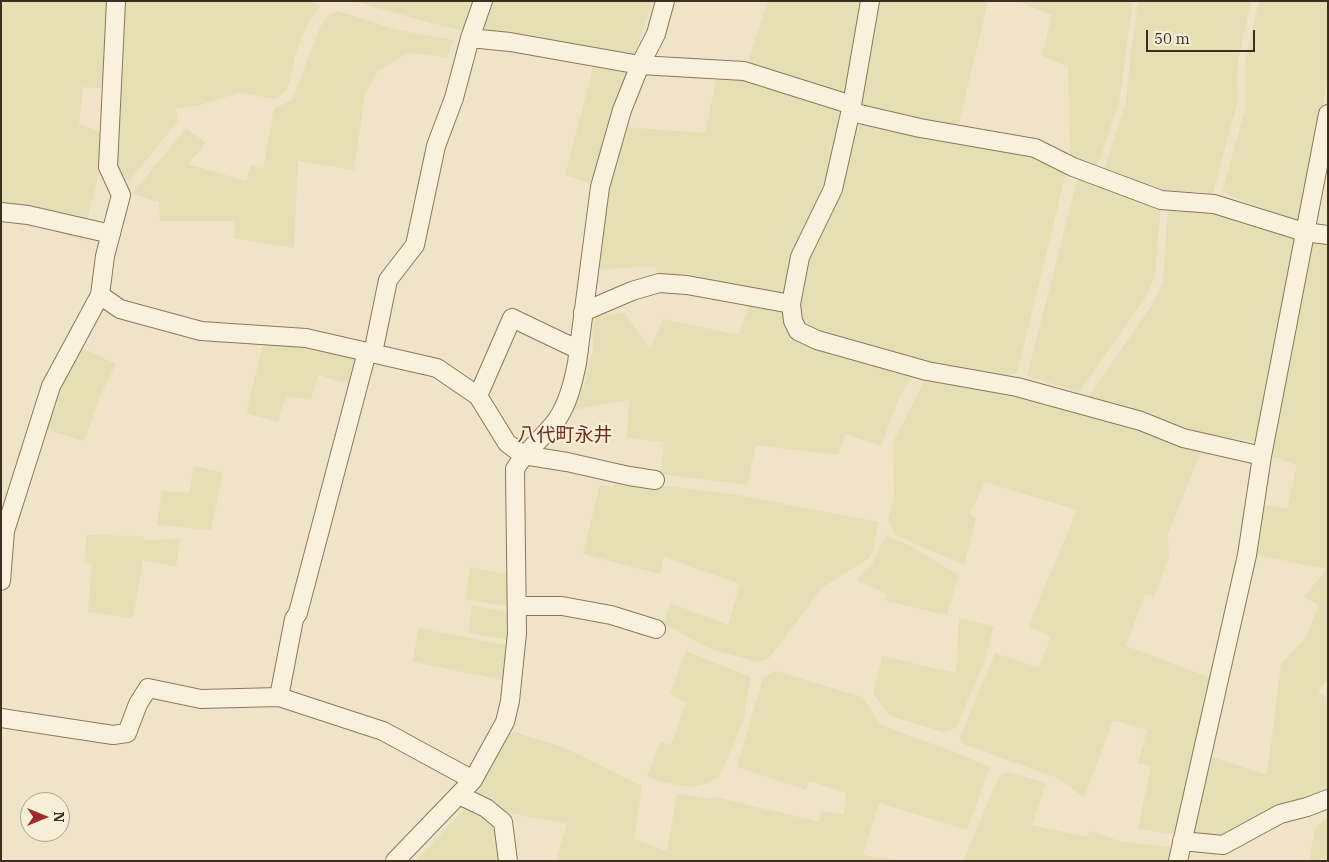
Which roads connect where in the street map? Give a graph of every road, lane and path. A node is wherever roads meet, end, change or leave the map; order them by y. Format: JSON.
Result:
{"nodes":[{"id":1,"x":116,"y":1,"type":"edge"},
{"id":2,"x":483,"y":1,"type":"edge"},
{"id":3,"x":665,"y":1,"type":"edge"},
{"id":4,"x":870,"y":1,"type":"edge"},
{"id":5,"x":470,"y":38,"type":"junction"},
{"id":6,"x":640,"y":65,"type":"junction"},
{"id":7,"x":851,"y":109,"type":"junction"},
{"id":8,"x":1328,"y":114,"type":"edge"},
{"id":9,"x":1,"y":212,"type":"edge"},
{"id":10,"x":1304,"y":232,"type":"junction"},
{"id":11,"x":111,"y":234,"type":"junction"},
{"id":12,"x":1328,"y":235,"type":"edge"},
{"id":13,"x":100,"y":296,"type":"junction"},
{"id":14,"x":791,"y":304,"type":"junction"},
{"id":15,"x":583,"y":312,"type":"junction"},
{"id":16,"x":578,"y":350,"type":"junction"},
{"id":17,"x":370,"y":352,"type":"junction"},
{"id":18,"x":478,"y":396,"type":"junction"},
{"id":19,"x":523,"y":455,"type":"junction"},
{"id":20,"x":1262,"y":456,"type":"junction"},
{"id":21,"x":654,"y":480,"type":"dead end"},
{"id":22,"x":1,"y":581,"type":"edge"},
{"id":23,"x":517,"y":606,"type":"junction"},
{"id":24,"x":656,"y":629,"type":"dead end"},
{"id":25,"x":279,"y":697,"type":"junction"},
{"id":26,"x":1,"y":718,"type":"edge"},
{"id":27,"x":473,"y":780,"type":"junction"},
{"id":28,"x":459,"y":795,"type":"junction"},
{"id":29,"x":1328,"y":799,"type":"edge"},
{"id":30,"x":1182,"y":841,"type":"junction"},
{"id":31,"x":395,"y":861,"type":"edge"},
{"id":32,"x":508,"y":861,"type":"edge"},
{"id":33,"x":1178,"y":861,"type":"edge"}],
"edges":[{"from":1,"to":11,"type":"street"},
{"from":2,"to":5,"type":"street"},
{"from":3,"to":6,"type":"street"},
{"from":4,"to":7,"type":"street"},
{"from":5,"to":6,"type":"street"},
{"from":5,"to":17,"type":"street"},
{"from":6,"to":7,"type":"street"},
{"from":6,"to":15,"type":"street"},
{"from":7,"to":10,"type":"street"},
{"from":7,"to":14,"type":"street"},
{"from":8,"to":10,"type":"street"},
{"from":9,"to":11,"type":"street"},
{"from":10,"to":12,"type":"street"},
{"from":10,"to":20,"type":"street"},
{"from":11,"to":13,"type":"street"},
{"from":13,"to":17,"type":"street"},
{"from":13,"to":22,"type":"street"},
{"from":14,"to":15,"type":"street"},
{"from":14,"to":20,"type":"street"},
{"from":15,"to":16,"type":"street"},
{"from":16,"to":18,"type":"street"},
{"from":16,"to":19,"type":"street"},
{"from":17,"to":18,"type":"street"},
{"from":17,"to":25,"type":"street"},
{"from":18,"to":19,"type":"street"},
{"from":19,"to":21,"type":"street"},
{"from":19,"to":23,"type":"street"},
{"from":20,"to":30,"type":"street"},
{"from":23,"to":24,"type":"street"},
{"from":23,"to":27,"type":"street"},
{"from":25,"to":26,"type":"street"},
{"from":25,"to":27,"type":"street"},
{"from":27,"to":28,"type":"street"},
{"from":28,"to":31,"type":"street"},
{"from":28,"to":32,"type":"street"},
{"from":29,"to":30,"type":"street"},
{"from":30,"to":33,"type":"street"}]}
